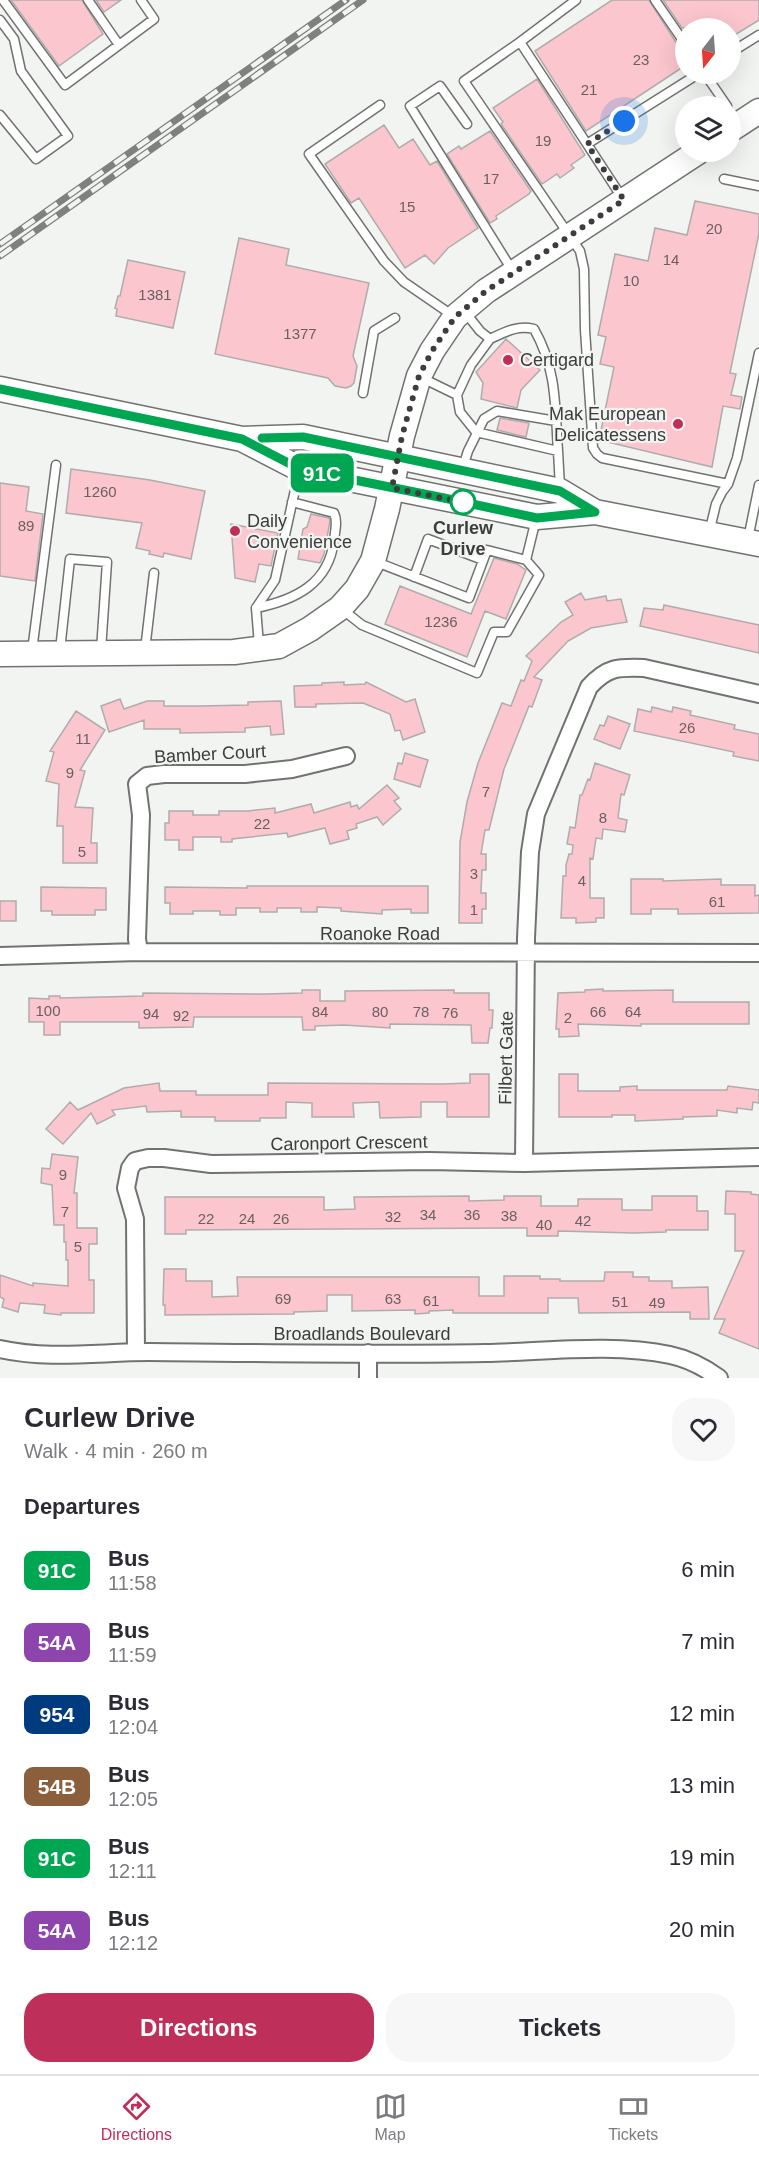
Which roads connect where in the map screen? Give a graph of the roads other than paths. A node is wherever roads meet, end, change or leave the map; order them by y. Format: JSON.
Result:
{"nodes":[{"id":1,"x":3,"y":0,"type":"edge"},
{"id":2,"x":88,"y":0,"type":"edge"},
{"id":3,"x":141,"y":0,"type":"edge"},
{"id":4,"x":576,"y":0,"type":"edge"},
{"id":5,"x":655,"y":0,"type":"edge"},
{"id":6,"x":0,"y":20,"type":"edge"},
{"id":7,"x":675,"y":29,"type":"edge"},
{"id":8,"x":759,"y":35,"type":"edge"},
{"id":9,"x":520,"y":42,"type":"junction"},
{"id":10,"x":119,"y":45,"type":"junction"},
{"id":11,"x":741,"y":46,"type":"edge"},
{"id":12,"x":682,"y":84,"type":"edge"},
{"id":13,"x":380,"y":105,"type":"dead end"},
{"id":14,"x":0,"y":115,"type":"edge"},
{"id":15,"x":467,"y":124,"type":"dead end"},
{"id":16,"x":587,"y":144,"type":"junction"},
{"id":17,"x":683,"y":162,"type":"edge"},
{"id":18,"x":724,"y":179,"type":"dead end"},
{"id":19,"x":759,"y":186,"type":"edge"},
{"id":20,"x":624,"y":200,"type":"junction"},
{"id":21,"x":570,"y":236,"type":"junction"},
{"id":22,"x":513,"y":273,"type":"junction"},
{"id":23,"x":459,"y":313,"type":"junction"},
{"id":24,"x":395,"y":318,"type":"dead end"},
{"id":25,"x":490,"y":339,"type":"junction"},
{"id":26,"x":759,"y":353,"type":"edge"},
{"id":27,"x":419,"y":376,"type":"junction"},
{"id":28,"x":0,"y":389,"type":"edge"},
{"id":29,"x":363,"y":393,"type":"dead end"},
{"id":30,"x":457,"y":395,"type":"junction"},
{"id":31,"x":556,"y":422,"type":"junction"},
{"id":32,"x":476,"y":432,"type":"junction"},
{"id":33,"x":242,"y":439,"type":"junction"},
{"id":34,"x":558,"y":451,"type":"junction"},
{"id":35,"x":398,"y":457,"type":"junction"},
{"id":36,"x":56,"y":465,"type":"dead end"},
{"id":37,"x":300,"y":469,"type":"junction"},
{"id":38,"x":462,"y":470,"type":"junction"},
{"id":39,"x":729,"y":484,"type":"junction"},
{"id":40,"x":759,"y":485,"type":"edge"},
{"id":41,"x":392,"y":488,"type":"junction"},
{"id":42,"x":560,"y":491,"type":"junction"},
{"id":43,"x":292,"y":502,"type":"junction"},
{"id":44,"x":595,"y":512,"type":"junction"},
{"id":45,"x":537,"y":518,"type":"junction"},
{"id":46,"x":709,"y":534,"type":"junction"},
{"id":47,"x":753,"y":543,"type":"edge"},
{"id":48,"x":483,"y":560,"type":"junction"},
{"id":49,"x":526,"y":560,"type":"junction"},
{"id":50,"x":373,"y":561,"type":"junction"},
{"id":51,"x":154,"y":573,"type":"dead end"},
{"id":52,"x":414,"y":577,"type":"junction"},
{"id":53,"x":256,"y":608,"type":"junction"},
{"id":54,"x":340,"y":608,"type":"junction"},
{"id":55,"x":259,"y":649,"type":"junction"},
{"id":56,"x":144,"y":653,"type":"junction"},
{"id":57,"x":0,"y":654,"type":"edge"},
{"id":58,"x":32,"y":654,"type":"junction"},
{"id":59,"x":60,"y":654,"type":"junction"},
{"id":60,"x":101,"y":654,"type":"junction"},
{"id":61,"x":759,"y":694,"type":"edge"},
{"id":62,"x":346,"y":756,"type":"dead end"},
{"id":63,"x":139,"y":952,"type":"junction"},
{"id":64,"x":759,"y":953,"type":"edge"},
{"id":65,"x":527,"y":954,"type":"junction"},
{"id":66,"x":0,"y":956,"type":"edge"},
{"id":67,"x":759,"y":1157,"type":"edge"},
{"id":68,"x":524,"y":1163,"type":"junction"},
{"id":69,"x":0,"y":1351,"type":"edge"},
{"id":70,"x":135,"y":1352,"type":"junction"},
{"id":71,"x":368,"y":1353,"type":"junction"},
{"id":72,"x":368,"y":1378,"type":"edge"},
{"id":73,"x":719,"y":1378,"type":"edge"}],
"edges":[{"from":1,"to":10,"type":"lane"},
{"from":2,"to":10,"type":"lane"},
{"from":3,"to":10,"type":"lane"},
{"from":4,"to":9,"type":"lane"},
{"from":5,"to":7,"type":"lane"},
{"from":6,"to":14,"type":"lane"},
{"from":8,"to":11,"type":"lane"},
{"from":9,"to":16,"type":"lane"},
{"from":9,"to":21,"type":"lane"},
{"from":12,"to":16,"type":"lane"},
{"from":13,"to":23,"type":"lane"},
{"from":15,"to":22,"type":"lane"},
{"from":16,"to":20,"type":"lane"},
{"from":17,"to":20,"type":"main road"},
{"from":18,"to":19,"type":"lane"},
{"from":20,"to":21,"type":"main road"},
{"from":21,"to":22,"type":"main road"},
{"from":21,"to":39,"type":"lane"},
{"from":22,"to":23,"type":"main road"},
{"from":23,"to":25,"type":"lane"},
{"from":23,"to":27,"type":"main road"},
{"from":24,"to":29,"type":"lane"},
{"from":25,"to":30,"type":"lane"},
{"from":25,"to":31,"type":"lane"},
{"from":26,"to":39,"type":"lane"},
{"from":27,"to":30,"type":"lane"},
{"from":27,"to":35,"type":"main road"},
{"from":28,"to":33,"type":"main road"},
{"from":30,"to":32,"type":"lane"},
{"from":31,"to":32,"type":"lane"},
{"from":31,"to":34,"type":"lane"},
{"from":32,"to":34,"type":"lane"},
{"from":32,"to":38,"type":"lane"},
{"from":33,"to":35,"type":"main road"},
{"from":33,"to":37,"type":"main road"},
{"from":34,"to":42,"type":"lane"},
{"from":35,"to":38,"type":"main road"},
{"from":35,"to":41,"type":"main road"},
{"from":36,"to":58,"type":"lane"},
{"from":37,"to":41,"type":"main road"},
{"from":37,"to":43,"type":"lane"},
{"from":38,"to":42,"type":"main road"},
{"from":39,"to":46,"type":"lane"},
{"from":40,"to":47,"type":"lane"},
{"from":41,"to":45,"type":"main road"},
{"from":41,"to":50,"type":"main road"},
{"from":42,"to":44,"type":"main road"},
{"from":43,"to":53,"type":"lane"},
{"from":43,"to":53,"type":"lane"},
{"from":44,"to":45,"type":"main road"},
{"from":44,"to":46,"type":"main road"},
{"from":45,"to":49,"type":"lane"},
{"from":46,"to":47,"type":"main road"},
{"from":48,"to":49,"type":"lane"},
{"from":48,"to":52,"type":"lane"},
{"from":48,"to":52,"type":"lane"},
{"from":49,"to":54,"type":"lane"},
{"from":50,"to":52,"type":"lane"},
{"from":50,"to":54,"type":"main road"},
{"from":51,"to":56,"type":"lane"},
{"from":53,"to":55,"type":"lane"},
{"from":54,"to":55,"type":"main road"},
{"from":55,"to":56,"type":"main road"},
{"from":56,"to":60,"type":"main road"},
{"from":57,"to":58,"type":"main road"},
{"from":58,"to":59,"type":"main road"},
{"from":59,"to":60,"type":"main road"},
{"from":59,"to":60,"type":"lane"},
{"from":61,"to":65,"type":"street","name":"Filbert Gate"},
{"from":62,"to":63,"type":"street","name":"Bamber Court"},
{"from":63,"to":65,"type":"street","name":"Roanoke Road"},
{"from":63,"to":66,"type":"street","name":"Roanoke Road"},
{"from":64,"to":65,"type":"street","name":"Roanoke Road"},
{"from":65,"to":68,"type":"street","name":"Filbert Gate"},
{"from":67,"to":68,"type":"street","name":"Caronport Crescent"},
{"from":68,"to":70,"type":"street","name":"Caronport Crescent"},
{"from":69,"to":70,"type":"street","name":"Broadlands Boulevard"},
{"from":70,"to":71,"type":"street","name":"Broadlands Boulevard"},
{"from":71,"to":72,"type":"street"},
{"from":71,"to":73,"type":"street","name":"Broadlands Boulevard"}]}
